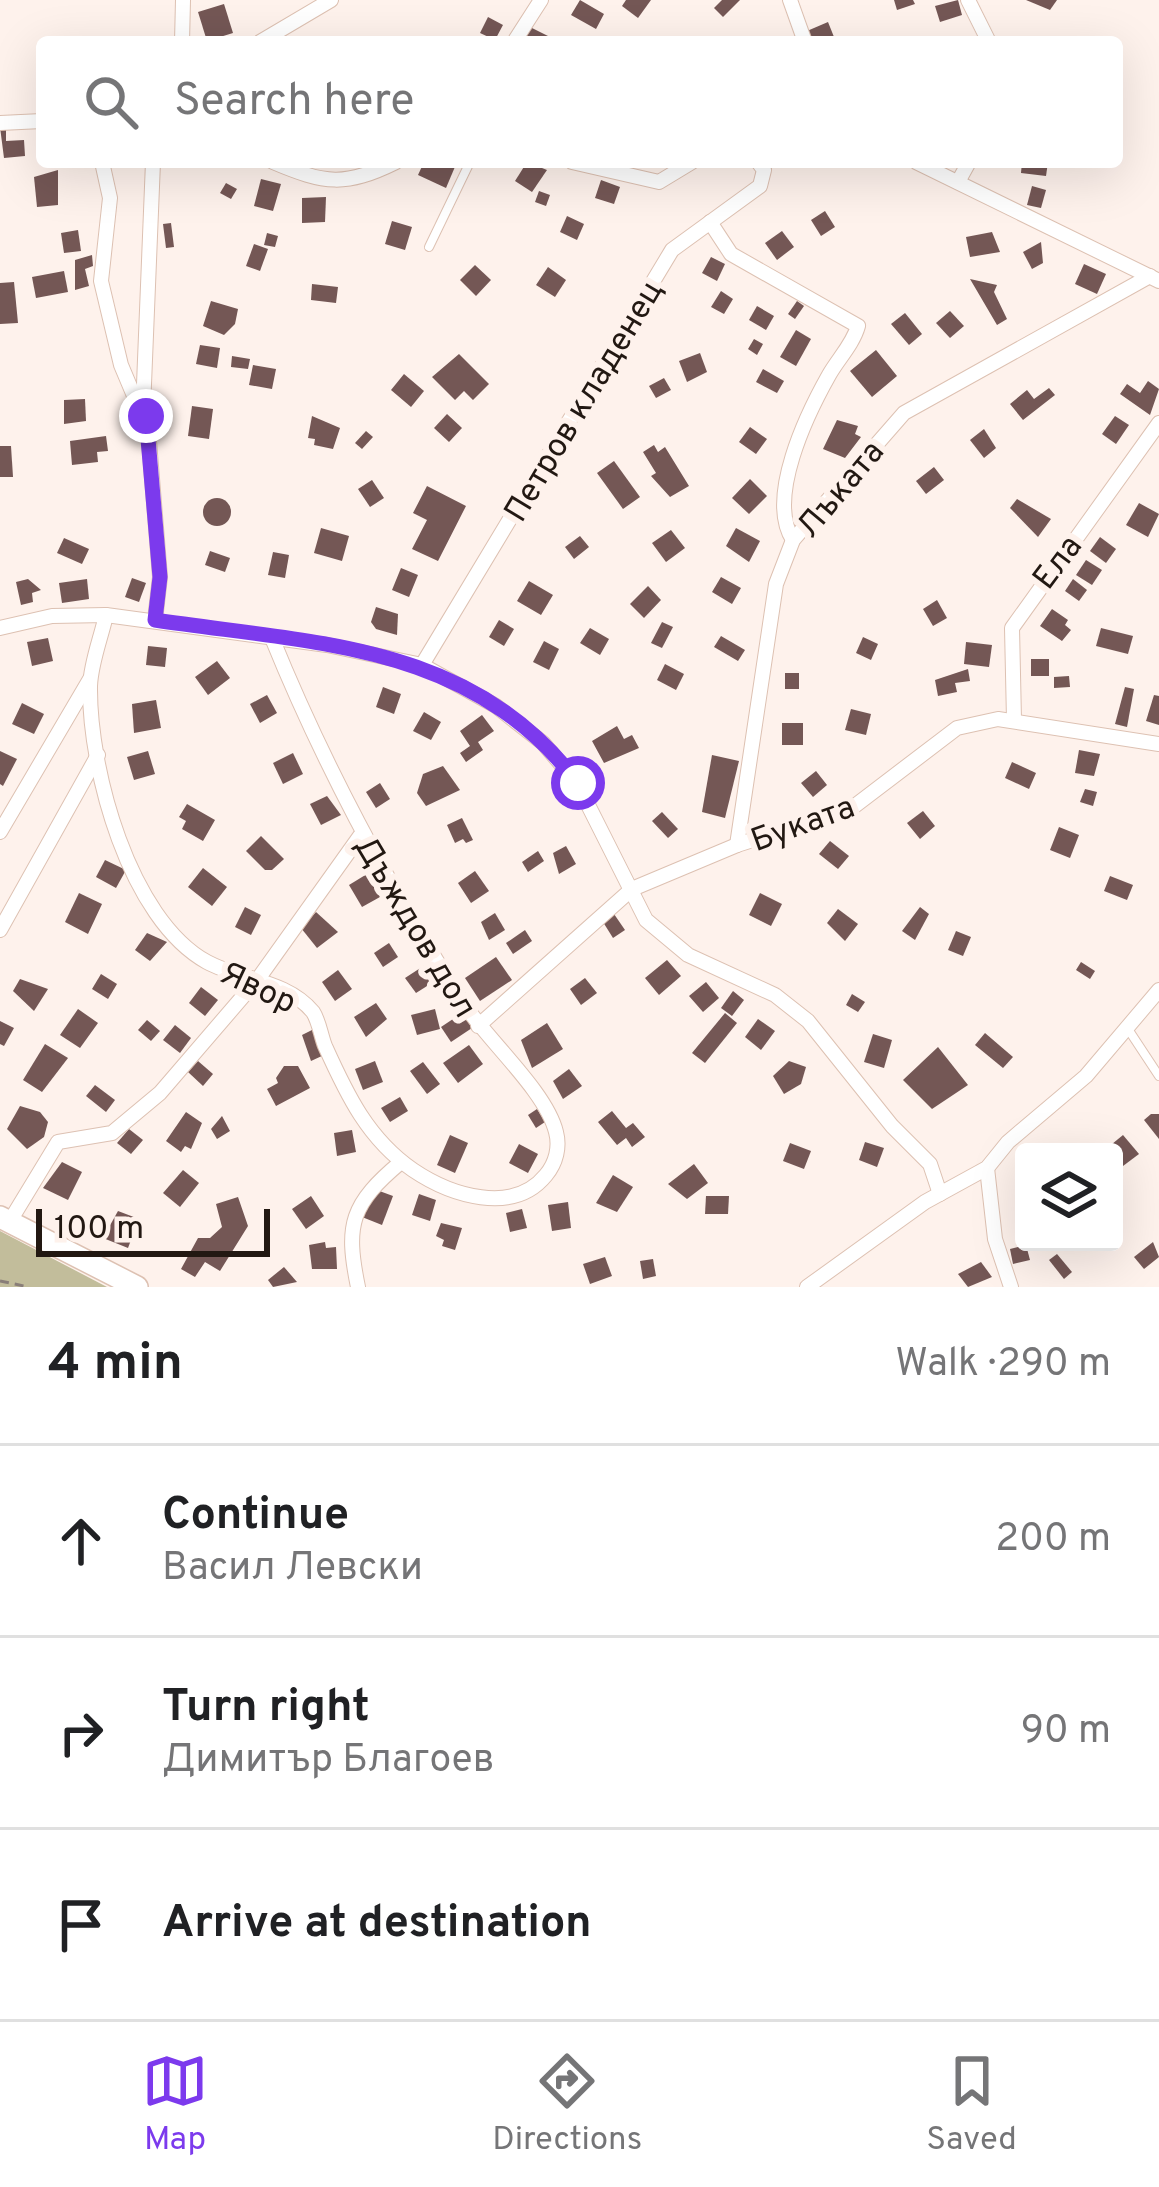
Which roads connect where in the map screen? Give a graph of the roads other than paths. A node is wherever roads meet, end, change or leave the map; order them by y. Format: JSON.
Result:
{"nodes":[{"id":1,"x":183,"y":0,"type":"edge"},
{"id":2,"x":331,"y":0,"type":"edge"},
{"id":3,"x":541,"y":0,"type":"edge"},
{"id":4,"x":790,"y":0,"type":"edge"},
{"id":5,"x":968,"y":0,"type":"edge"},
{"id":6,"x":182,"y":36,"type":"edge"},
{"id":7,"x":270,"y":36,"type":"edge"},
{"id":8,"x":518,"y":36,"type":"edge"},
{"id":9,"x":803,"y":36,"type":"edge"},
{"id":10,"x":986,"y":36,"type":"edge"},
{"id":11,"x":36,"y":121,"type":"edge"},
{"id":12,"x":0,"y":123,"type":"edge"},
{"id":13,"x":103,"y":168,"type":"edge"},
{"id":14,"x":153,"y":168,"type":"edge"},
{"id":15,"x":287,"y":168,"type":"edge"},
{"id":16,"x":384,"y":168,"type":"edge"},
{"id":17,"x":467,"y":168,"type":"edge"},
{"id":18,"x":598,"y":168,"type":"edge"},
{"id":19,"x":682,"y":168,"type":"edge"},
{"id":20,"x":762,"y":168,"type":"edge"},
{"id":21,"x":929,"y":168,"type":"edge"},
{"id":22,"x":966,"y":168,"type":"edge"},
{"id":23,"x":958,"y":182,"type":"junction"},
{"id":24,"x":710,"y":222,"type":"junction"},
{"id":25,"x":428,"y":247,"type":"dead end"},
{"id":26,"x":1155,"y":279,"type":"edge"},
{"id":27,"x":143,"y":409,"type":"junction"},
{"id":28,"x":1159,"y":423,"type":"edge"},
{"id":29,"x":793,"y":540,"type":"junction"},
{"id":30,"x":106,"y":615,"type":"junction"},
{"id":31,"x":155,"y":620,"type":"junction"},
{"id":32,"x":0,"y":628,"type":"edge"},
{"id":33,"x":272,"y":638,"type":"junction"},
{"id":34,"x":422,"y":665,"type":"junction"},
{"id":35,"x":90,"y":679,"type":"junction"},
{"id":36,"x":1014,"y":720,"type":"junction"},
{"id":37,"x":1159,"y":743,"type":"edge"},
{"id":38,"x":98,"y":755,"type":"junction"},
{"id":39,"x":0,"y":832,"type":"edge"},
{"id":40,"x":360,"y":836,"type":"junction"},
{"id":41,"x":737,"y":845,"type":"junction"},
{"id":42,"x":632,"y":889,"type":"junction"},
{"id":43,"x":0,"y":930,"type":"edge"},
{"id":44,"x":258,"y":980,"type":"junction"},
{"id":45,"x":1159,"y":990,"type":"edge"},
{"id":46,"x":478,"y":1026,"type":"junction"},
{"id":47,"x":1128,"y":1029,"type":"junction"},
{"id":48,"x":1159,"y":1076,"type":"edge"},
{"id":49,"x":401,"y":1162,"type":"junction"},
{"id":50,"x":986,"y":1168,"type":"junction"},
{"id":51,"x":525,"y":1191,"type":"joint"},
{"id":52,"x":940,"y":1194,"type":"junction"},
{"id":53,"x":5,"y":1219,"type":"edge"},
{"id":54,"x":137,"y":1287,"type":"edge"},
{"id":55,"x":358,"y":1287,"type":"edge"},
{"id":56,"x":807,"y":1287,"type":"edge"},
{"id":57,"x":1011,"y":1287,"type":"edge"}],
"edges":[{"from":1,"to":6,"type":"street"},
{"from":2,"to":7,"type":"street"},
{"from":3,"to":8,"type":"street"},
{"from":4,"to":9,"type":"street"},
{"from":5,"to":10,"type":"street"},
{"from":11,"to":12,"type":"street"},
{"from":13,"to":27,"type":"street"},
{"from":14,"to":27,"type":"street"},
{"from":15,"to":16,"type":"street"},
{"from":17,"to":25,"type":"lane"},
{"from":18,"to":19,"type":"street"},
{"from":20,"to":24,"type":"street","name":"Петров кладенец"},
{"from":21,"to":23,"type":"street"},
{"from":22,"to":23,"type":"street"},
{"from":23,"to":26,"type":"street"},
{"from":24,"to":29,"type":"street"},
{"from":24,"to":34,"type":"street","name":"Петров кладенец"},
{"from":26,"to":29,"type":"street","name":"Лъката"},
{"from":27,"to":31,"type":"street"},
{"from":28,"to":36,"type":"street","name":"Ела"},
{"from":29,"to":41,"type":"street","name":"Лъката"},
{"from":30,"to":31,"type":"street"},
{"from":30,"to":32,"type":"street"},
{"from":30,"to":35,"type":"street"},
{"from":31,"to":33,"type":"street"},
{"from":33,"to":34,"type":"street"},
{"from":33,"to":40,"type":"street","name":"Дъждов дол"},
{"from":34,"to":42,"type":"street"},
{"from":35,"to":38,"type":"street","name":"Явор"},
{"from":35,"to":39,"type":"street"},
{"from":36,"to":37,"type":"street","name":"Буката"},
{"from":36,"to":41,"type":"street","name":"Буката"},
{"from":38,"to":43,"type":"street"},
{"from":38,"to":44,"type":"street","name":"Явор"},
{"from":40,"to":44,"type":"street"},
{"from":40,"to":46,"type":"street","name":"Дъждов дол"},
{"from":41,"to":42,"type":"street","name":"Буката"},
{"from":42,"to":46,"type":"street","name":"Буката"},
{"from":42,"to":52,"type":"street"},
{"from":44,"to":49,"type":"street","name":"Явор"},
{"from":44,"to":53,"type":"street"},
{"from":45,"to":47,"type":"street"},
{"from":46,"to":51,"type":"street","name":"Дъждов дол"},
{"from":47,"to":48,"type":"lane"},
{"from":47,"to":50,"type":"street"},
{"from":49,"to":51,"type":"street","name":"Явор"},
{"from":49,"to":55,"type":"street"},
{"from":50,"to":52,"type":"street"},
{"from":50,"to":57,"type":"street"},
{"from":52,"to":56,"type":"street"},
{"from":53,"to":54,"type":"main road"}]}
